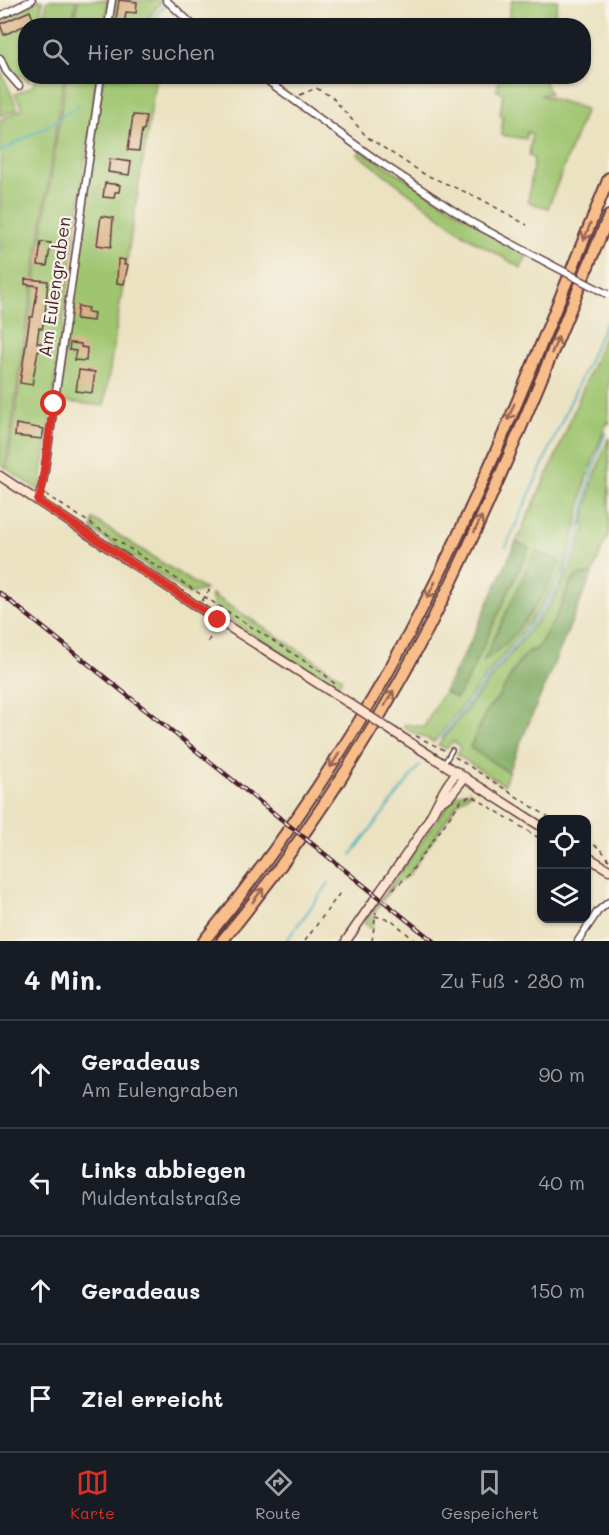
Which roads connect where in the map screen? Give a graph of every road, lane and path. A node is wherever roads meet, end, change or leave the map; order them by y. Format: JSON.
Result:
{"nodes":[{"id":1,"x":32,"y":0,"type":"edge"},
{"id":2,"x":112,"y":0,"type":"edge"},
{"id":3,"x":166,"y":0,"type":"edge"},
{"id":4,"x":0,"y":16,"type":"edge"},
{"id":5,"x":109,"y":18,"type":"edge"},
{"id":6,"x":185,"y":18,"type":"edge"},
{"id":7,"x":0,"y":58,"type":"edge"},
{"id":8,"x":100,"y":84,"type":"edge"},
{"id":9,"x":273,"y":84,"type":"edge"},
{"id":10,"x":19,"y":86,"type":"dead end"},
{"id":11,"x":297,"y":101,"type":"junction"},
{"id":12,"x":609,"y":178,"type":"edge"},
{"id":13,"x":609,"y":216,"type":"edge"},
{"id":14,"x":527,"y":225,"type":"dead end"},
{"id":15,"x":608,"y":295,"type":"edge"},
{"id":16,"x":0,"y":476,"type":"edge"},
{"id":17,"x":39,"y":497,"type":"junction"},
{"id":18,"x":210,"y":589,"type":"dead end"},
{"id":19,"x":204,"y":598,"type":"junction"},
{"id":20,"x":198,"y":607,"type":"junction"},
{"id":21,"x":218,"y":620,"type":"junction"},
{"id":22,"x":208,"y":642,"type":"dead end"},
{"id":23,"x":338,"y":687,"type":"dead end"},
{"id":24,"x":411,"y":735,"type":"dead end"},
{"id":25,"x":451,"y":752,"type":"junction"},
{"id":26,"x":444,"y":764,"type":"junction"},
{"id":27,"x":461,"y":775,"type":"junction"},
{"id":28,"x":486,"y":776,"type":"junction"},
{"id":29,"x":479,"y":786,"type":"junction"},
{"id":30,"x":473,"y":796,"type":"junction"},
{"id":31,"x":547,"y":815,"type":"edge"},
{"id":32,"x":537,"y":824,"type":"edge"},
{"id":33,"x":537,"y":837,"type":"edge"},
{"id":34,"x":591,"y":844,"type":"edge"},
{"id":35,"x":591,"y":859,"type":"edge"},
{"id":36,"x":609,"y":860,"type":"edge"},
{"id":37,"x":609,"y":870,"type":"edge"},
{"id":38,"x":342,"y":890,"type":"dead end"},
{"id":39,"x":390,"y":892,"type":"dead end"},
{"id":40,"x":609,"y":902,"type":"edge"},
{"id":41,"x":377,"y":910,"type":"dead end"},
{"id":42,"x":375,"y":916,"type":"junction"},
{"id":43,"x":204,"y":941,"type":"edge"},
{"id":44,"x":222,"y":941,"type":"edge"},
{"id":45,"x":305,"y":941,"type":"edge"},
{"id":46,"x":346,"y":941,"type":"edge"},
{"id":47,"x":372,"y":941,"type":"edge"},
{"id":48,"x":415,"y":941,"type":"edge"},
{"id":49,"x":578,"y":941,"type":"edge"}],
"edges":[{"from":1,"to":4,"type":"street"},
{"from":2,"to":5,"type":"street"},
{"from":3,"to":6,"type":"street"},
{"from":7,"to":10,"type":"street"},
{"from":8,"to":17,"type":"street","name":"Am Eulengraben"},
{"from":9,"to":11,"type":"street"},
{"from":11,"to":14,"type":"path"},
{"from":11,"to":15,"type":"street","bridge":true},
{"from":12,"to":43,"type":"highway","one_way":true},
{"from":44,"to":13,"type":"highway","one_way":true},
{"from":16,"to":17,"type":"main road"},
{"from":17,"to":19,"type":"path"},
{"from":17,"to":20,"type":"main road"},
{"from":18,"to":19,"type":"path"},
{"from":19,"to":20,"type":"path"},
{"from":19,"to":23,"type":"path"},
{"from":20,"to":21,"type":"main road"},
{"from":21,"to":22,"type":"path"},
{"from":21,"to":26,"type":"main road","bridge":true},
{"from":24,"to":25,"type":"path"},
{"from":25,"to":26,"type":"lane"},
{"from":25,"to":28,"type":"path"},
{"from":26,"to":27,"type":"main road"},
{"from":27,"to":29,"type":"main road"},
{"from":27,"to":46,"type":"main road"},
{"from":28,"to":29,"type":"path"},
{"from":28,"to":31,"type":"path"},
{"from":29,"to":30,"type":"path"},
{"from":29,"to":32,"type":"main road"},
{"from":30,"to":33,"type":"path"},
{"from":30,"to":39,"type":"path"},
{"from":34,"to":36,"type":"path"},
{"from":35,"to":37,"type":"main road"},
{"from":38,"to":45,"type":"path"},
{"from":40,"to":49,"type":"street"},
{"from":41,"to":42,"type":"path"},
{"from":42,"to":47,"type":"path"},
{"from":42,"to":48,"type":"path"}]}
